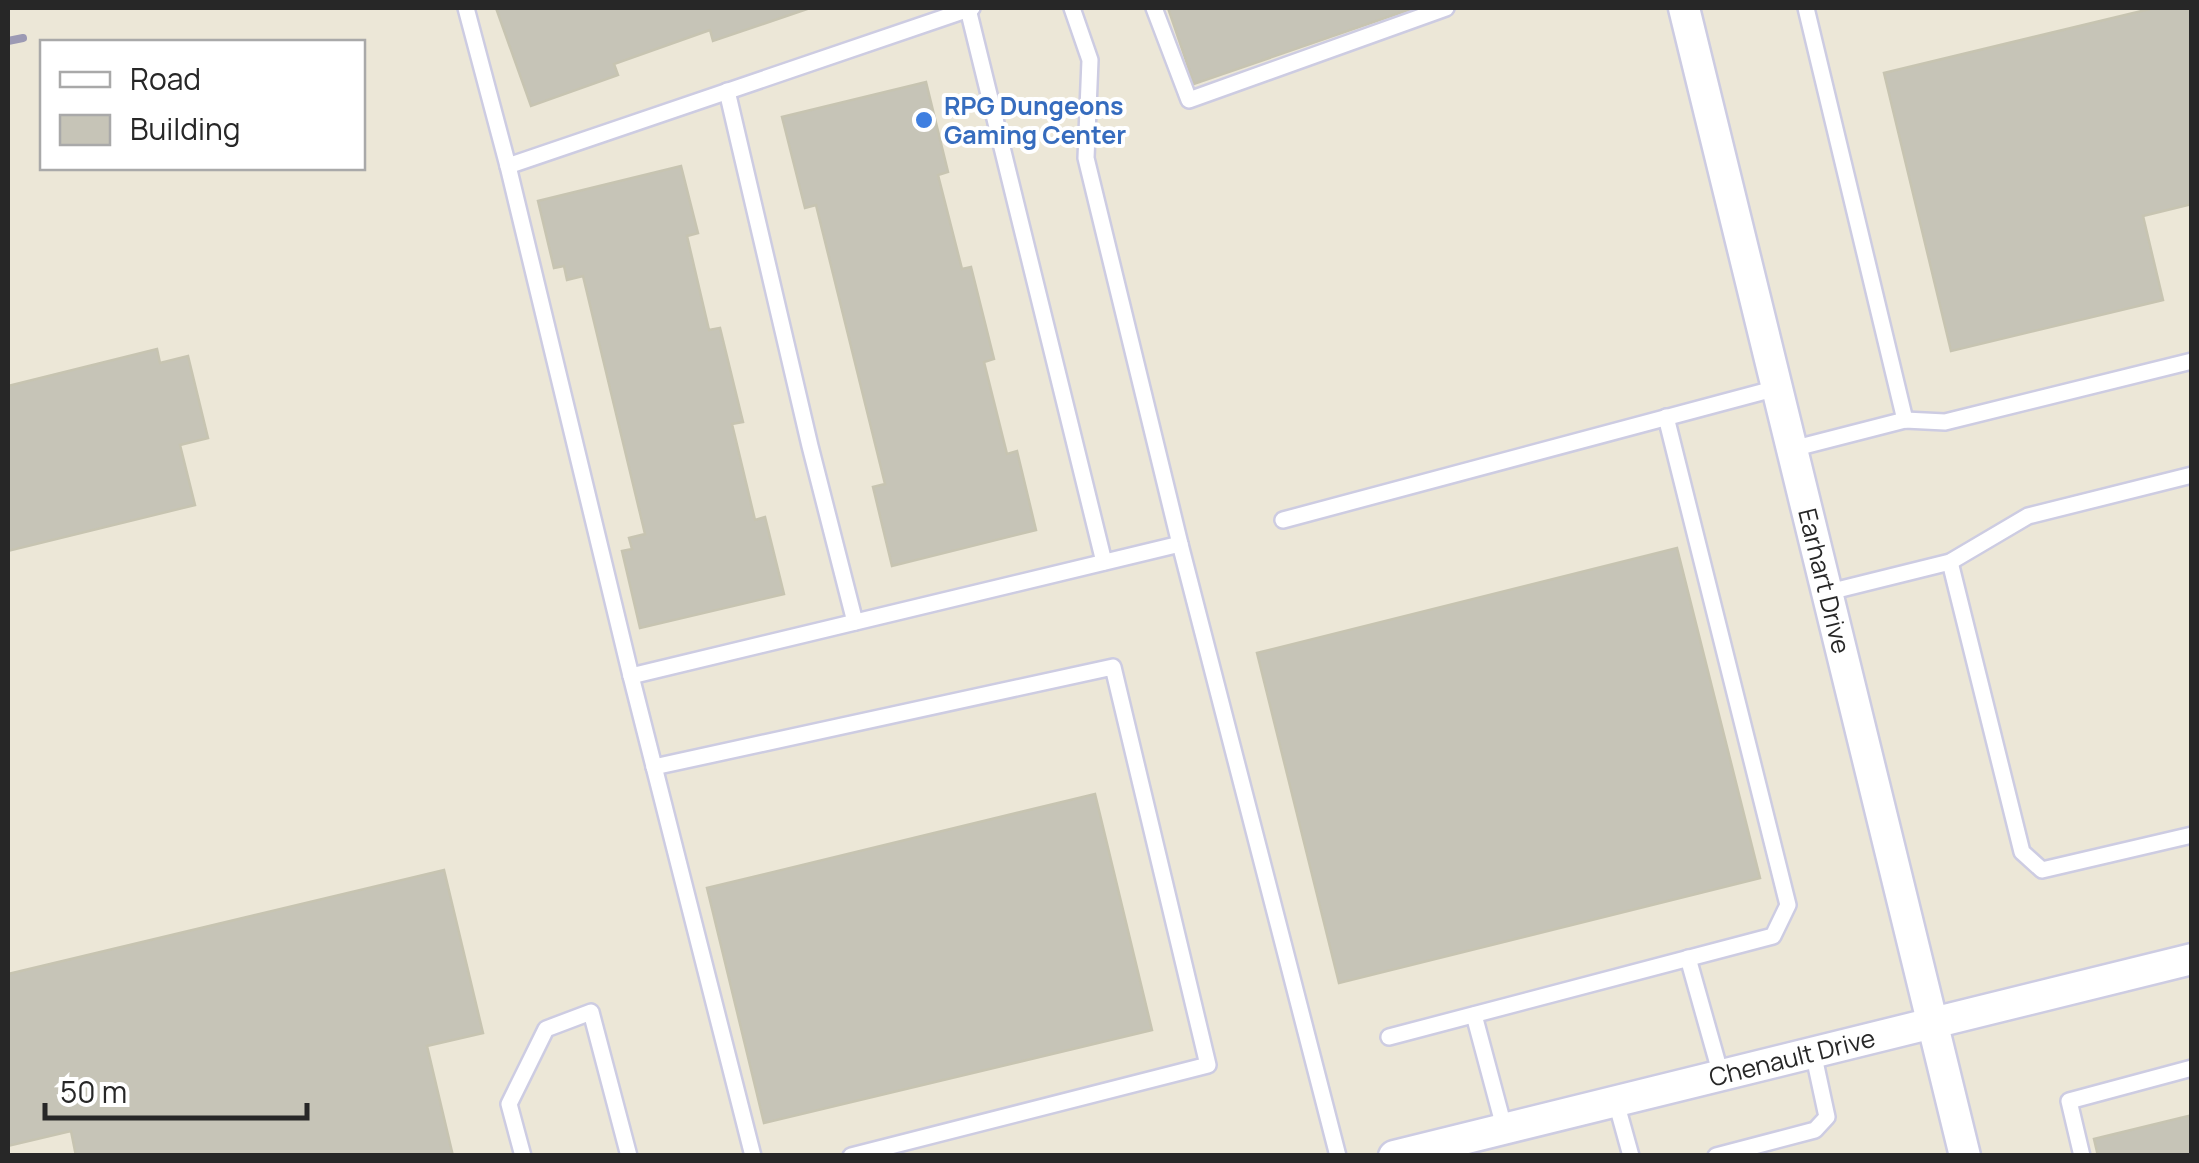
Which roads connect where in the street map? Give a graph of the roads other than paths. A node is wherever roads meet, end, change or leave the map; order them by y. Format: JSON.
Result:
{"nodes":[{"id":1,"x":466,"y":8,"type":"edge"},
{"id":2,"x":970,"y":8,"type":"edge"},
{"id":3,"x":1072,"y":8,"type":"edge"},
{"id":4,"x":1154,"y":8,"type":"edge"},
{"id":5,"x":1446,"y":8,"type":"edge"},
{"id":6,"x":1684,"y":8,"type":"edge"},
{"id":7,"x":1806,"y":8,"type":"edge"},
{"id":8,"x":726,"y":91,"type":"junction"},
{"id":9,"x":508,"y":166,"type":"junction"},
{"id":10,"x":2192,"y":360,"type":"edge"},
{"id":11,"x":1776,"y":388,"type":"junction"},
{"id":12,"x":1666,"y":417,"type":"junction"},
{"id":13,"x":1906,"y":420,"type":"junction"},
{"id":14,"x":1792,"y":449,"type":"junction"},
{"id":15,"x":2192,"y":475,"type":"edge"},
{"id":16,"x":1283,"y":520,"type":"dead end"},
{"id":17,"x":1180,"y":544,"type":"junction"},
{"id":18,"x":1104,"y":562,"type":"junction"},
{"id":19,"x":1950,"y":562,"type":"junction"},
{"id":20,"x":1829,"y":592,"type":"junction"},
{"id":21,"x":855,"y":622,"type":"junction"},
{"id":22,"x":631,"y":676,"type":"junction"},
{"id":23,"x":654,"y":767,"type":"junction"},
{"id":24,"x":2192,"y":835,"type":"edge"},
{"id":25,"x":1688,"y":958,"type":"junction"},
{"id":26,"x":2192,"y":959,"type":"edge"},
{"id":27,"x":1474,"y":1015,"type":"junction"},
{"id":28,"x":1932,"y":1024,"type":"junction"},
{"id":29,"x":1389,"y":1037,"type":"dead end"},
{"id":30,"x":1814,"y":1052,"type":"junction"},
{"id":31,"x":2192,"y":1068,"type":"edge"},
{"id":32,"x":1721,"y":1075,"type":"junction"},
{"id":33,"x":1616,"y":1102,"type":"junction"},
{"id":34,"x":1504,"y":1127,"type":"junction"},
{"id":35,"x":1446,"y":1150,"type":"edge"},
{"id":36,"x":523,"y":1156,"type":"edge"},
{"id":37,"x":629,"y":1156,"type":"edge"},
{"id":38,"x":753,"y":1156,"type":"edge"},
{"id":39,"x":851,"y":1156,"type":"edge"},
{"id":40,"x":1338,"y":1156,"type":"edge"},
{"id":41,"x":1394,"y":1156,"type":"edge"},
{"id":42,"x":1631,"y":1156,"type":"edge"},
{"id":43,"x":1716,"y":1156,"type":"edge"},
{"id":44,"x":1964,"y":1156,"type":"edge"},
{"id":45,"x":2082,"y":1156,"type":"edge"}],
"edges":[{"from":1,"to":9,"type":"lane"},
{"from":2,"to":8,"type":"lane"},
{"from":2,"to":18,"type":"lane"},
{"from":3,"to":17,"type":"lane"},
{"from":4,"to":5,"type":"lane"},
{"from":6,"to":11,"type":"street","name":"Earhart Drive"},
{"from":7,"to":13,"type":"lane"},
{"from":8,"to":9,"type":"lane"},
{"from":8,"to":21,"type":"lane"},
{"from":9,"to":22,"type":"lane"},
{"from":10,"to":13,"type":"lane"},
{"from":11,"to":12,"type":"lane"},
{"from":11,"to":14,"type":"street","name":"Earhart Drive"},
{"from":12,"to":16,"type":"lane"},
{"from":12,"to":25,"type":"lane"},
{"from":13,"to":14,"type":"lane"},
{"from":14,"to":20,"type":"street","name":"Earhart Drive"},
{"from":15,"to":19,"type":"lane"},
{"from":17,"to":18,"type":"lane"},
{"from":17,"to":40,"type":"lane"},
{"from":18,"to":21,"type":"lane"},
{"from":19,"to":20,"type":"lane"},
{"from":19,"to":24,"type":"lane"},
{"from":20,"to":28,"type":"street","name":"Earhart Drive"},
{"from":21,"to":22,"type":"lane"},
{"from":22,"to":23,"type":"lane"},
{"from":23,"to":38,"type":"lane"},
{"from":23,"to":39,"type":"lane"},
{"from":25,"to":27,"type":"lane"},
{"from":25,"to":32,"type":"lane"},
{"from":26,"to":28,"type":"street","name":"Chenault Drive"},
{"from":27,"to":29,"type":"lane"},
{"from":27,"to":34,"type":"lane"},
{"from":28,"to":30,"type":"street","name":"Chenault Drive"},
{"from":28,"to":44,"type":"street","name":"Earhart Drive"},
{"from":30,"to":32,"type":"street","name":"Chenault Drive"},
{"from":30,"to":43,"type":"lane"},
{"from":31,"to":45,"type":"lane"},
{"from":32,"to":33,"type":"street","name":"Chenault Drive"},
{"from":33,"to":34,"type":"street","name":"Chenault Drive"},
{"from":33,"to":42,"type":"lane"},
{"from":34,"to":35,"type":"street","name":"Chenault Drive"},
{"from":35,"to":41,"type":"street","name":"Chenault Drive"},
{"from":36,"to":37,"type":"lane"}]}
